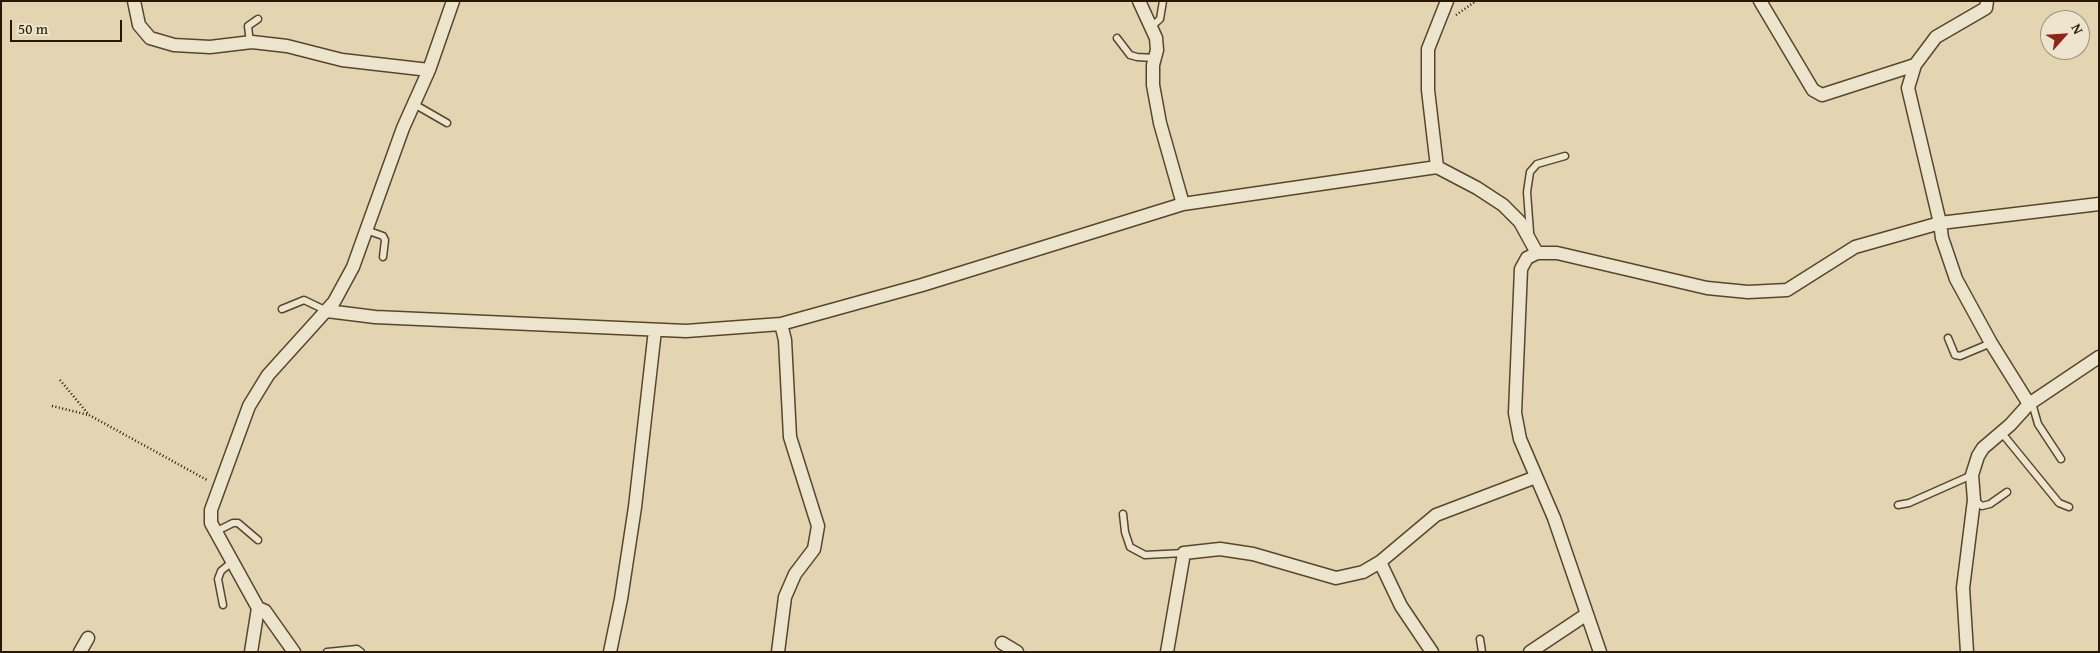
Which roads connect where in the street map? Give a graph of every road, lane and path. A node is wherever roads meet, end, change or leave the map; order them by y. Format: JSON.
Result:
{"nodes":[{"id":1,"x":134,"y":1,"type":"edge"},
{"id":2,"x":453,"y":1,"type":"edge"},
{"id":3,"x":1139,"y":1,"type":"edge"},
{"id":4,"x":1163,"y":1,"type":"edge"},
{"id":5,"x":1447,"y":1,"type":"edge"},
{"id":6,"x":1760,"y":1,"type":"edge"},
{"id":7,"x":1987,"y":1,"type":"edge"},
{"id":8,"x":258,"y":19,"type":"dead end"},
{"id":9,"x":1151,"y":27,"type":"junction"},
{"id":10,"x":1117,"y":38,"type":"dead end"},
{"id":11,"x":250,"y":42,"type":"junction"},
{"id":12,"x":1155,"y":58,"type":"junction"},
{"id":13,"x":1915,"y":64,"type":"junction"},
{"id":14,"x":429,"y":70,"type":"junction"},
{"id":15,"x":414,"y":104,"type":"junction"},
{"id":16,"x":446,"y":123,"type":"dead end"},
{"id":17,"x":1565,"y":156,"type":"dead end"},
{"id":18,"x":1437,"y":167,"type":"junction"},
{"id":19,"x":1183,"y":204,"type":"junction"},
{"id":20,"x":2099,"y":204,"type":"edge"},
{"id":21,"x":1940,"y":223,"type":"junction"},
{"id":22,"x":366,"y":230,"type":"junction"},
{"id":23,"x":1530,"y":239,"type":"junction"},
{"id":24,"x":1537,"y":253,"type":"junction"},
{"id":25,"x":383,"y":257,"type":"dead end"},
{"id":26,"x":282,"y":308,"type":"dead end"},
{"id":27,"x":327,"y":310,"type":"junction"},
{"id":28,"x":780,"y":324,"type":"junction"},
{"id":29,"x":655,"y":330,"type":"junction"},
{"id":30,"x":1948,"y":338,"type":"dead end"},
{"id":31,"x":1991,"y":343,"type":"junction"},
{"id":32,"x":2099,"y":357,"type":"edge"},
{"id":33,"x":60,"y":380,"type":"dead end"},
{"id":34,"x":2030,"y":403,"type":"junction"},
{"id":35,"x":52,"y":406,"type":"dead end"},
{"id":36,"x":89,"y":415,"type":"junction"},
{"id":37,"x":2001,"y":432,"type":"junction"},
{"id":38,"x":2061,"y":459,"type":"dead end"},
{"id":39,"x":1972,"y":475,"type":"junction"},
{"id":40,"x":1536,"y":477,"type":"junction"},
{"id":41,"x":219,"y":487,"type":"junction"},
{"id":42,"x":2007,"y":492,"type":"dead end"},
{"id":43,"x":1974,"y":500,"type":"junction"},
{"id":44,"x":1898,"y":505,"type":"dead end"},
{"id":45,"x":2069,"y":507,"type":"dead end"},
{"id":46,"x":1123,"y":514,"type":"dead end"},
{"id":47,"x":215,"y":532,"type":"junction"},
{"id":48,"x":258,"y":540,"type":"dead end"},
{"id":49,"x":1184,"y":553,"type":"junction"},
{"id":50,"x":232,"y":562,"type":"junction"},
{"id":51,"x":1380,"y":562,"type":"junction"},
{"id":52,"x":223,"y":605,"type":"dead end"},
{"id":53,"x":258,"y":608,"type":"junction"},
{"id":54,"x":1586,"y":614,"type":"junction"},
{"id":55,"x":88,"y":638,"type":"dead end"},
{"id":56,"x":1480,"y":639,"type":"dead end"},
{"id":57,"x":1002,"y":643,"type":"dead end"},
{"id":58,"x":80,"y":652,"type":"edge"},
{"id":59,"x":251,"y":652,"type":"edge"},
{"id":60,"x":294,"y":652,"type":"edge"},
{"id":61,"x":327,"y":652,"type":"edge"},
{"id":62,"x":361,"y":652,"type":"edge"},
{"id":63,"x":610,"y":652,"type":"edge"},
{"id":64,"x":778,"y":652,"type":"edge"},
{"id":65,"x":1017,"y":652,"type":"edge"},
{"id":66,"x":1167,"y":652,"type":"edge"},
{"id":67,"x":1432,"y":652,"type":"edge"},
{"id":68,"x":1482,"y":652,"type":"edge"},
{"id":69,"x":1530,"y":652,"type":"edge"},
{"id":70,"x":1600,"y":652,"type":"edge"},
{"id":71,"x":1967,"y":652,"type":"edge"}],
"edges":[{"from":1,"to":11,"type":"street"},
{"from":2,"to":14,"type":"street"},
{"from":3,"to":9,"type":"street"},
{"from":4,"to":9,"type":"lane"},
{"from":5,"to":18,"type":"street"},
{"from":6,"to":13,"type":"street"},
{"from":7,"to":13,"type":"street"},
{"from":8,"to":11,"type":"lane"},
{"from":9,"to":12,"type":"street"},
{"from":10,"to":12,"type":"lane"},
{"from":11,"to":14,"type":"street"},
{"from":12,"to":19,"type":"street"},
{"from":13,"to":21,"type":"street"},
{"from":14,"to":15,"type":"street"},
{"from":15,"to":16,"type":"lane"},
{"from":15,"to":22,"type":"street"},
{"from":17,"to":23,"type":"lane"},
{"from":18,"to":19,"type":"street"},
{"from":18,"to":23,"type":"street"},
{"from":19,"to":28,"type":"street"},
{"from":20,"to":21,"type":"street"},
{"from":21,"to":24,"type":"street"},
{"from":21,"to":31,"type":"street"},
{"from":22,"to":25,"type":"lane"},
{"from":22,"to":27,"type":"street"},
{"from":23,"to":24,"type":"street"},
{"from":24,"to":40,"type":"street"},
{"from":26,"to":27,"type":"lane"},
{"from":27,"to":29,"type":"street"},
{"from":27,"to":41,"type":"street"},
{"from":28,"to":29,"type":"street"},
{"from":28,"to":64,"type":"street"},
{"from":29,"to":63,"type":"street"},
{"from":30,"to":31,"type":"lane"},
{"from":31,"to":34,"type":"street"},
{"from":32,"to":34,"type":"street"},
{"from":33,"to":36,"type":"path"},
{"from":34,"to":37,"type":"street"},
{"from":34,"to":38,"type":"lane"},
{"from":35,"to":36,"type":"path"},
{"from":36,"to":41,"type":"path"},
{"from":37,"to":39,"type":"street"},
{"from":37,"to":45,"type":"lane"},
{"from":39,"to":43,"type":"street"},
{"from":39,"to":44,"type":"lane"},
{"from":40,"to":51,"type":"street"},
{"from":40,"to":54,"type":"street"},
{"from":41,"to":47,"type":"street"},
{"from":42,"to":43,"type":"lane"},
{"from":43,"to":71,"type":"street"},
{"from":46,"to":49,"type":"lane"},
{"from":47,"to":48,"type":"lane"},
{"from":47,"to":50,"type":"street"},
{"from":49,"to":51,"type":"street"},
{"from":49,"to":66,"type":"street"},
{"from":50,"to":52,"type":"lane"},
{"from":50,"to":53,"type":"street"},
{"from":51,"to":67,"type":"street"},
{"from":53,"to":59,"type":"street"},
{"from":53,"to":60,"type":"street"},
{"from":54,"to":69,"type":"street"},
{"from":54,"to":70,"type":"street"},
{"from":55,"to":58,"type":"street"},
{"from":56,"to":68,"type":"lane"},
{"from":57,"to":65,"type":"street"},
{"from":61,"to":62,"type":"lane"}]}
